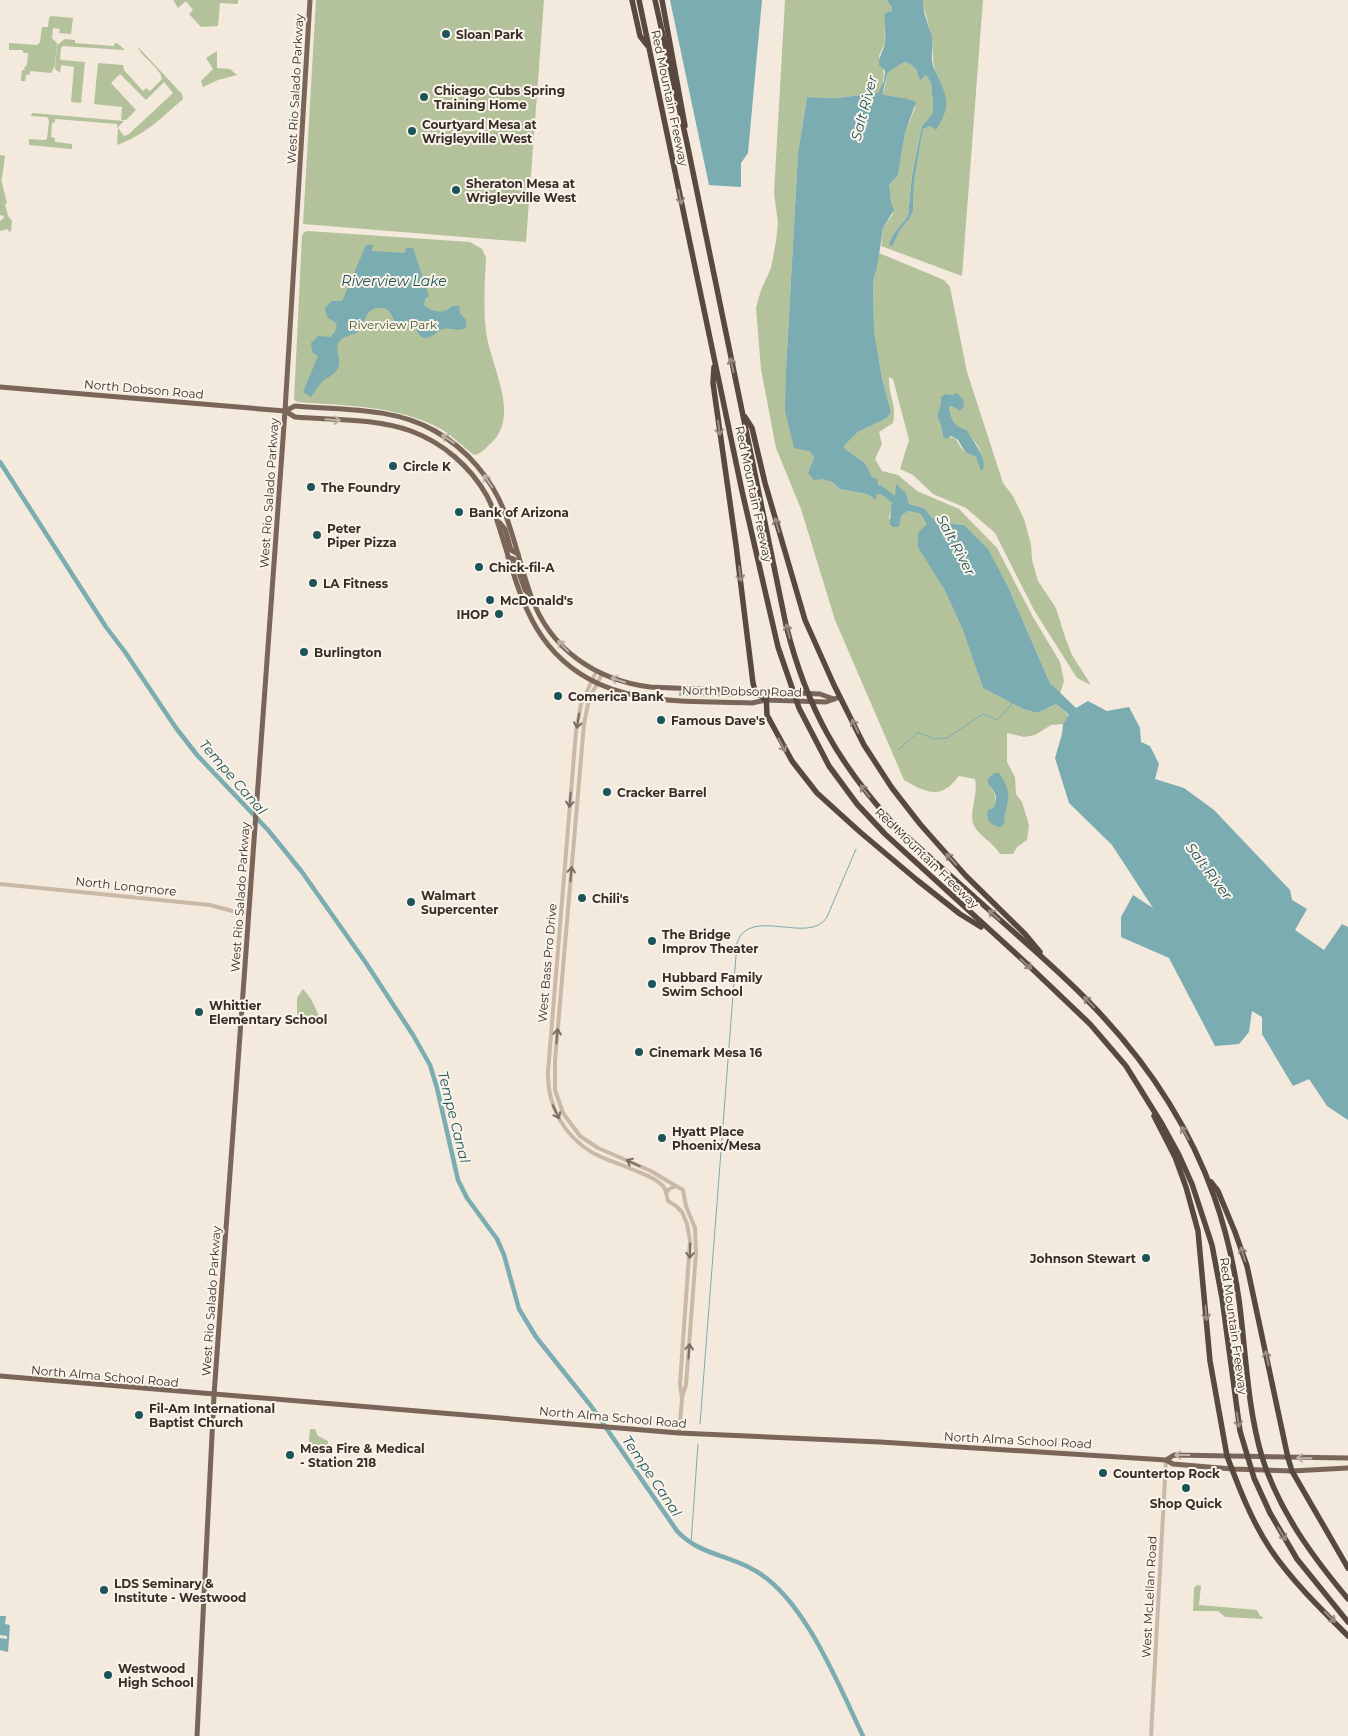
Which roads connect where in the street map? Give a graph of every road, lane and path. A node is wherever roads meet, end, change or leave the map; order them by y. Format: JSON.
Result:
{"nodes":[{"id":1,"x":310,"y":0,"type":"edge"},
{"id":2,"x":632,"y":0,"type":"edge"},
{"id":3,"x":639,"y":0,"type":"edge"},
{"id":4,"x":655,"y":0,"type":"edge"},
{"id":5,"x":662,"y":0,"type":"edge"},
{"id":6,"x":648,"y":47,"type":"junction"},
{"id":7,"x":687,"y":143,"type":"junction"},
{"id":8,"x":715,"y":362,"type":"junction"},
{"id":9,"x":0,"y":387,"type":"edge"},
{"id":10,"x":286,"y":411,"type":"junction"},
{"id":11,"x":742,"y":413,"type":"junction"},
{"id":12,"x":498,"y":520,"type":"junction"},
{"id":13,"x":518,"y":554,"type":"junction"},
{"id":14,"x":508,"y":557,"type":"junction"},
{"id":15,"x":531,"y":596,"type":"junction"},
{"id":16,"x":597,"y":677,"type":"junction"},
{"id":17,"x":755,"y":691,"type":"junction"},
{"id":18,"x":766,"y":692,"type":"junction"},
{"id":19,"x":837,"y":698,"type":"junction"},
{"id":20,"x":766,"y":700,"type":"junction"},
{"id":21,"x":0,"y":884,"type":"edge"},
{"id":22,"x":249,"y":913,"type":"junction"},
{"id":23,"x":990,"y":931,"type":"junction"},
{"id":24,"x":1057,"y":971,"type":"junction"},
{"id":25,"x":1141,"y":1089,"type":"junction"},
{"id":26,"x":1207,"y":1176,"type":"junction"},
{"id":27,"x":676,"y":1186,"type":"junction"},
{"id":28,"x":666,"y":1193,"type":"junction"},
{"id":29,"x":685,"y":1199,"type":"junction"},
{"id":30,"x":676,"y":1206,"type":"junction"},
{"id":31,"x":0,"y":1376,"type":"edge"},
{"id":32,"x":214,"y":1395,"type":"junction"},
{"id":33,"x":682,"y":1399,"type":"junction"},
{"id":34,"x":679,"y":1433,"type":"junction"},
{"id":35,"x":1227,"y":1456,"type":"junction"},
{"id":36,"x":1288,"y":1458,"type":"junction"},
{"id":37,"x":1348,"y":1458,"type":"edge"},
{"id":38,"x":1166,"y":1460,"type":"junction"},
{"id":39,"x":1348,"y":1468,"type":"edge"},
{"id":40,"x":1232,"y":1469,"type":"junction"},
{"id":41,"x":1292,"y":1471,"type":"junction"},
{"id":42,"x":1348,"y":1568,"type":"edge"},
{"id":43,"x":1348,"y":1599,"type":"edge"},
{"id":44,"x":1348,"y":1622,"type":"edge"},
{"id":45,"x":1348,"y":1636,"type":"edge"},
{"id":46,"x":196,"y":1736,"type":"edge"},
{"id":47,"x":1151,"y":1736,"type":"edge"}],
"edges":[{"from":1,"to":10,"type":"main road","name":"West Rio Salado Parkway"},
{"from":2,"to":6,"type":"highway"},
{"from":3,"to":6,"type":"highway","name":"Red Mountain Freeway"},
{"from":4,"to":7,"type":"highway","name":"Red Mountain Freeway"},
{"from":5,"to":7,"type":"highway"},
{"from":6,"to":8,"type":"highway","name":"Red Mountain Freeway","one_way":true},
{"from":11,"to":7,"type":"highway","name":"Red Mountain Freeway","one_way":true},
{"from":8,"to":17,"type":"highway","one_way":true},
{"from":8,"to":23,"type":"highway","name":"Red Mountain Freeway"},
{"from":9,"to":10,"type":"main road","name":"North Dobson Road"},
{"from":10,"to":12,"type":"main road","name":"North Dobson Road","one_way":true},
{"from":13,"to":10,"type":"main road","name":"North Dobson Road","one_way":true},
{"from":10,"to":22,"type":"main road","name":"West Rio Salado Parkway"},
{"from":19,"to":11,"type":"highway","one_way":true},
{"from":24,"to":11,"type":"highway","name":"Red Mountain Freeway","one_way":true},
{"from":12,"to":13,"type":"main road"},
{"from":12,"to":14,"type":"main road","name":"North Dobson Road"},
{"from":13,"to":15,"type":"main road","name":"North Dobson Road"},
{"from":14,"to":15,"type":"main road"},
{"from":14,"to":16,"type":"main road","name":"North Dobson Road"},
{"from":16,"to":15,"type":"main road","name":"North Dobson Road","one_way":true},
{"from":17,"to":16,"type":"main road","name":"North Dobson Road","one_way":true},
{"from":16,"to":20,"type":"main road","name":"North Dobson Road"},
{"from":27,"to":16,"type":"street","name":"West Bass Pro Drive","one_way":true},
{"from":16,"to":28,"type":"street","name":"West Bass Pro Drive","one_way":true},
{"from":17,"to":18,"type":"main road","name":"North Dobson Road"},
{"from":17,"to":20,"type":"highway"},
{"from":18,"to":19,"type":"main road","name":"North Dobson Road"},
{"from":18,"to":20,"type":"highway"},
{"from":19,"to":20,"type":"main road","name":"North Dobson Road"},
{"from":24,"to":19,"type":"highway","one_way":true},
{"from":20,"to":23,"type":"highway","one_way":true},
{"from":21,"to":22,"type":"street","name":"North Longmore"},
{"from":22,"to":32,"type":"main road","name":"West Rio Salado Parkway"},
{"from":23,"to":25,"type":"highway","name":"Red Mountain Freeway","one_way":true},
{"from":26,"to":24,"type":"highway","name":"Red Mountain Freeway","one_way":true},
{"from":25,"to":35,"type":"highway","one_way":true},
{"from":25,"to":44,"type":"highway","name":"Red Mountain Freeway","one_way":true},
{"from":36,"to":26,"type":"highway","one_way":true},
{"from":26,"to":43,"type":"highway","name":"Red Mountain Freeway"},
{"from":27,"to":28,"type":"street"},
{"from":27,"to":29,"type":"street","name":"West Bass Pro Drive"},
{"from":28,"to":30,"type":"street","name":"West Bass Pro Drive"},
{"from":29,"to":30,"type":"street"},
{"from":33,"to":29,"type":"street","name":"West Bass Pro Drive","one_way":true},
{"from":30,"to":33,"type":"street","name":"West Bass Pro Drive","one_way":true},
{"from":31,"to":32,"type":"main road","name":"North Alma School Road"},
{"from":32,"to":34,"type":"main road","name":"North Alma School Road"},
{"from":32,"to":46,"type":"main road","name":"West Rio Salado Parkway"},
{"from":33,"to":34,"type":"street","name":"West Bass Pro Drive"},
{"from":34,"to":38,"type":"main road","name":"North Alma School Road"},
{"from":35,"to":36,"type":"main road","name":"North Alma School Road"},
{"from":35,"to":38,"type":"main road","name":"North Alma School Road","one_way":true},
{"from":35,"to":40,"type":"highway"},
{"from":37,"to":36,"type":"main road","name":"North Alma School Road","one_way":true},
{"from":36,"to":41,"type":"highway"},
{"from":38,"to":40,"type":"main road","name":"North Alma School Road"},
{"from":38,"to":47,"type":"street","name":"West McLellan Road"},
{"from":39,"to":41,"type":"main road","name":"North Alma School Road"},
{"from":40,"to":41,"type":"main road","name":"North Alma School Road"},
{"from":40,"to":45,"type":"highway","one_way":true},
{"from":41,"to":42,"type":"highway"}]}
